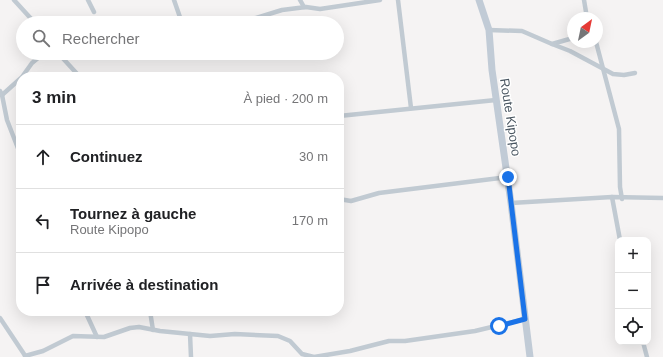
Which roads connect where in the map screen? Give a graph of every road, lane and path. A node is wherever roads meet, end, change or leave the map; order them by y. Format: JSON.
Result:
{"nodes":[{"id":1,"x":14,"y":0,"type":"edge"},
{"id":2,"x":88,"y":0,"type":"edge"},
{"id":3,"x":174,"y":0,"type":"edge"},
{"id":4,"x":300,"y":0,"type":"edge"},
{"id":5,"x":380,"y":0,"type":"edge"},
{"id":6,"x":398,"y":0,"type":"edge"},
{"id":7,"x":479,"y":0,"type":"edge"},
{"id":8,"x":584,"y":0,"type":"edge"},
{"id":9,"x":304,"y":7,"type":"junction"},
{"id":10,"x":94,"y":12,"type":"dead end"},
{"id":11,"x":586,"y":12,"type":"edge"},
{"id":12,"x":28,"y":16,"type":"edge"},
{"id":13,"x":180,"y":16,"type":"edge"},
{"id":14,"x":262,"y":16,"type":"edge"},
{"id":15,"x":488,"y":30,"type":"junction"},
{"id":16,"x":567,"y":40,"type":"edge"},
{"id":17,"x":552,"y":44,"type":"junction"},
{"id":18,"x":598,"y":48,"type":"edge"},
{"id":19,"x":36,"y":60,"type":"edge"},
{"id":20,"x":64,"y":60,"type":"edge"},
{"id":21,"x":604,"y":69,"type":"junction"},
{"id":22,"x":25,"y":72,"type":"edge"},
{"id":23,"x":75,"y":72,"type":"edge"},
{"id":24,"x":635,"y":73,"type":"dead end"},
{"id":25,"x":16,"y":81,"type":"edge"},
{"id":26,"x":1,"y":93,"type":"edge"},
{"id":27,"x":496,"y":100,"type":"junction"},
{"id":28,"x":411,"y":108,"type":"junction"},
{"id":29,"x":344,"y":115,"type":"edge"},
{"id":30,"x":16,"y":144,"type":"edge"},
{"id":31,"x":508,"y":177,"type":"junction"},
{"id":32,"x":612,"y":197,"type":"junction"},
{"id":33,"x":622,"y":198,"type":"junction"},
{"id":34,"x":663,"y":198,"type":"edge"},
{"id":35,"x":344,"y":200,"type":"edge"},
{"id":36,"x":511,"y":203,"type":"junction"},
{"id":37,"x":619,"y":237,"type":"edge"},
{"id":38,"x":88,"y":316,"type":"edge"},
{"id":39,"x":151,"y":316,"type":"edge"},
{"id":40,"x":0,"y":318,"type":"edge"},
{"id":41,"x":525,"y":319,"type":"junction"},
{"id":42,"x":152,"y":330,"type":"junction"},
{"id":43,"x":190,"y":334,"type":"junction"},
{"id":44,"x":98,"y":337,"type":"junction"},
{"id":45,"x":643,"y":345,"type":"edge"},
{"id":46,"x":26,"y":356,"type":"edge"},
{"id":47,"x":301,"y":356,"type":"edge"},
{"id":48,"x":191,"y":357,"type":"edge"},
{"id":49,"x":530,"y":357,"type":"edge"},
{"id":50,"x":647,"y":357,"type":"edge"}],
"edges":[{"from":1,"to":12,"type":"street"},
{"from":2,"to":10,"type":"street"},
{"from":3,"to":13,"type":"street"},
{"from":4,"to":9,"type":"street"},
{"from":5,"to":9,"type":"street"},
{"from":6,"to":28,"type":"street"},
{"from":7,"to":15,"type":"main road","name":"Route Kipopo"},
{"from":8,"to":11,"type":"street"},
{"from":9,"to":14,"type":"street"},
{"from":15,"to":17,"type":"street"},
{"from":15,"to":27,"type":"main road","name":"Route Kipopo"},
{"from":16,"to":17,"type":"street"},
{"from":17,"to":21,"type":"street"},
{"from":18,"to":21,"type":"street"},
{"from":19,"to":22,"type":"street"},
{"from":20,"to":23,"type":"street"},
{"from":21,"to":24,"type":"street"},
{"from":21,"to":33,"type":"street"},
{"from":25,"to":26,"type":"street"},
{"from":26,"to":30,"type":"street"},
{"from":27,"to":28,"type":"street"},
{"from":27,"to":31,"type":"main road","name":"Route Kipopo"},
{"from":28,"to":29,"type":"street"},
{"from":31,"to":35,"type":"street"},
{"from":31,"to":36,"type":"main road","name":"Route Kipopo"},
{"from":32,"to":33,"type":"street"},
{"from":32,"to":36,"type":"street"},
{"from":32,"to":37,"type":"street"},
{"from":33,"to":34,"type":"street"},
{"from":36,"to":41,"type":"main road","name":"Route Kipopo"},
{"from":38,"to":44,"type":"street"},
{"from":39,"to":42,"type":"street"},
{"from":40,"to":46,"type":"street"},
{"from":41,"to":47,"type":"street"},
{"from":41,"to":49,"type":"main road","name":"Route Kipopo"},
{"from":42,"to":43,"type":"street"},
{"from":42,"to":44,"type":"street"},
{"from":43,"to":47,"type":"street"},
{"from":43,"to":48,"type":"street"},
{"from":44,"to":46,"type":"street"},
{"from":45,"to":50,"type":"street"}]}
